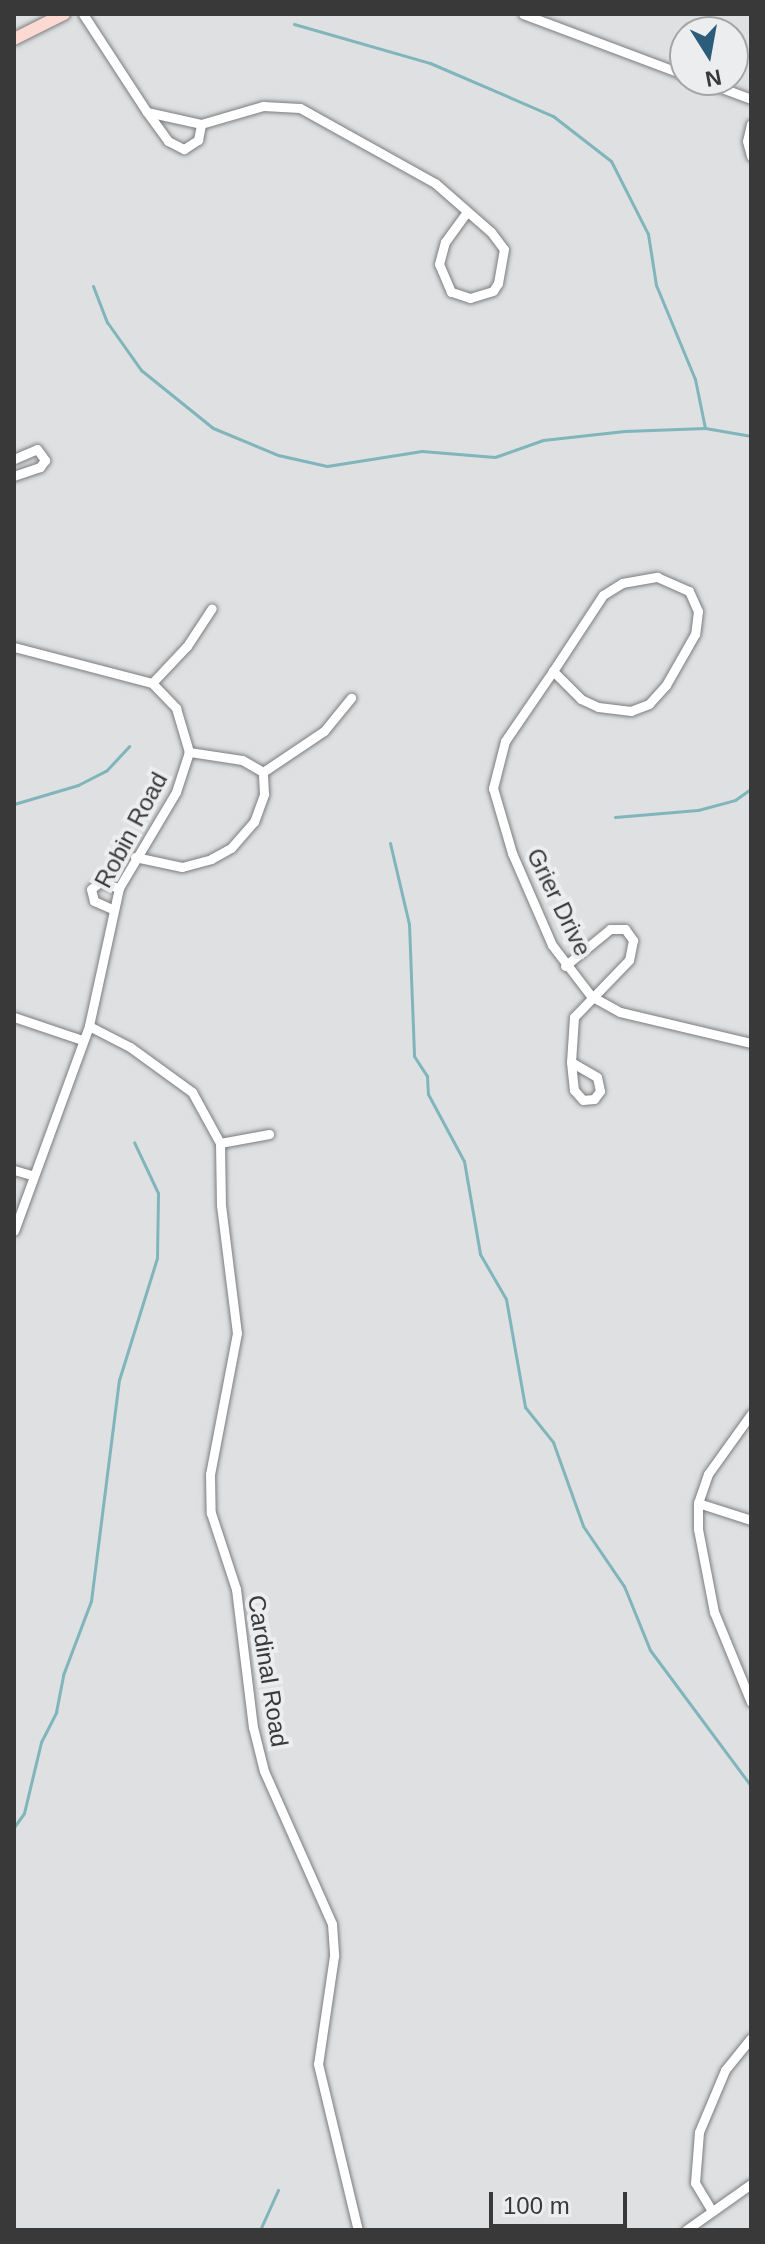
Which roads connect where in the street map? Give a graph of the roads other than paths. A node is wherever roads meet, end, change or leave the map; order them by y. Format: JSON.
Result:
{"nodes":[{"id":1,"x":64,"y":14,"type":"edge"},
{"id":2,"x":83,"y":14,"type":"edge"},
{"id":3,"x":523,"y":14,"type":"edge"},
{"id":4,"x":15,"y":34,"type":"edge"},
{"id":5,"x":669,"y":69,"type":"edge"},
{"id":6,"x":147,"y":112,"type":"junction"},
{"id":7,"x":201,"y":124,"type":"junction"},
{"id":8,"x":751,"y":124,"type":"edge"},
{"id":9,"x":751,"y":156,"type":"edge"},
{"id":10,"x":466,"y":213,"type":"junction"},
{"id":11,"x":14,"y":459,"type":"edge"},
{"id":12,"x":14,"y":476,"type":"edge"},
{"id":13,"x":212,"y":608,"type":"dead end"},
{"id":14,"x":14,"y":647,"type":"edge"},
{"id":15,"x":553,"y":671,"type":"junction"},
{"id":16,"x":152,"y":683,"type":"junction"},
{"id":17,"x":351,"y":698,"type":"dead end"},
{"id":18,"x":189,"y":752,"type":"junction"},
{"id":19,"x":263,"y":772,"type":"junction"},
{"id":20,"x":135,"y":857,"type":"junction"},
{"id":21,"x":119,"y":888,"type":"junction"},
{"id":22,"x":112,"y":909,"type":"junction"},
{"id":23,"x":565,"y":966,"type":"junction"},
{"id":24,"x":591,"y":996,"type":"junction"},
{"id":25,"x":14,"y":1017,"type":"edge"},
{"id":26,"x":89,"y":1026,"type":"junction"},
{"id":27,"x":82,"y":1040,"type":"junction"},
{"id":28,"x":751,"y":1043,"type":"edge"},
{"id":29,"x":571,"y":1062,"type":"dead end"},
{"id":30,"x":269,"y":1134,"type":"dead end"},
{"id":31,"x":220,"y":1143,"type":"junction"},
{"id":32,"x":14,"y":1170,"type":"edge"},
{"id":33,"x":31,"y":1175,"type":"junction"},
{"id":34,"x":14,"y":1231,"type":"edge"},
{"id":35,"x":751,"y":1414,"type":"edge"},
{"id":36,"x":698,"y":1503,"type":"junction"},
{"id":37,"x":751,"y":1520,"type":"edge"},
{"id":38,"x":751,"y":1702,"type":"edge"},
{"id":39,"x":751,"y":2038,"type":"edge"},
{"id":40,"x":751,"y":2184,"type":"edge"},
{"id":41,"x":712,"y":2211,"type":"junction"},
{"id":42,"x":358,"y":2230,"type":"edge"},
{"id":43,"x":686,"y":2230,"type":"edge"}],
"edges":[{"from":1,"to":4,"type":"main road"},
{"from":2,"to":6,"type":"street"},
{"from":3,"to":5,"type":"street"},
{"from":6,"to":7,"type":"street"},
{"from":6,"to":7,"type":"street"},
{"from":7,"to":10,"type":"street"},
{"from":8,"to":9,"type":"street"},
{"from":10,"to":10,"type":"street"},
{"from":11,"to":12,"type":"street"},
{"from":13,"to":16,"type":"street"},
{"from":14,"to":16,"type":"street"},
{"from":15,"to":15,"type":"street","name":"Grier Drive"},
{"from":15,"to":23,"type":"street","name":"Grier Drive"},
{"from":16,"to":18,"type":"street","name":"Robin Road"},
{"from":17,"to":19,"type":"street"},
{"from":18,"to":19,"type":"street"},
{"from":18,"to":20,"type":"street","name":"Robin Road"},
{"from":19,"to":20,"type":"street"},
{"from":20,"to":21,"type":"street","name":"Robin Road"},
{"from":21,"to":22,"type":"street","name":"Robin Road"},
{"from":21,"to":22,"type":"street"},
{"from":22,"to":26,"type":"street","name":"Robin Road"},
{"from":23,"to":24,"type":"street","name":"Grier Drive"},
{"from":23,"to":24,"type":"street"},
{"from":24,"to":28,"type":"street","name":"Grier Drive"},
{"from":24,"to":29,"type":"street"},
{"from":25,"to":27,"type":"street"},
{"from":26,"to":27,"type":"street","name":"Robin Road"},
{"from":26,"to":31,"type":"street","name":"Cardinal Road"},
{"from":27,"to":33,"type":"street","name":"Robin Road"},
{"from":30,"to":31,"type":"street"},
{"from":31,"to":42,"type":"street","name":"Cardinal Road"},
{"from":32,"to":33,"type":"street"},
{"from":33,"to":34,"type":"street","name":"Robin Road"},
{"from":35,"to":36,"type":"street"},
{"from":36,"to":37,"type":"street"},
{"from":36,"to":38,"type":"street"},
{"from":39,"to":41,"type":"street"},
{"from":40,"to":41,"type":"street"},
{"from":41,"to":43,"type":"street"}]}
